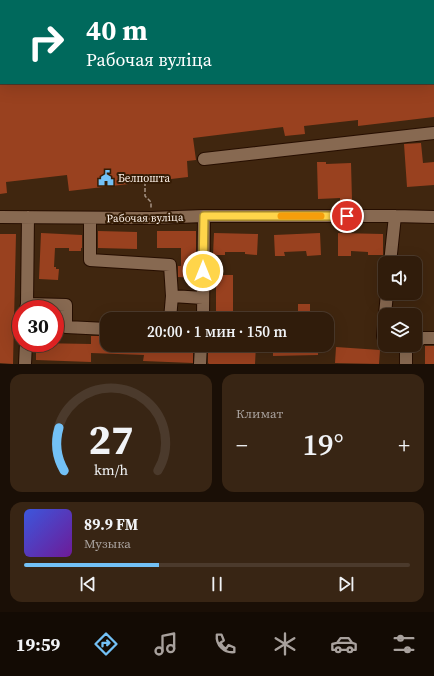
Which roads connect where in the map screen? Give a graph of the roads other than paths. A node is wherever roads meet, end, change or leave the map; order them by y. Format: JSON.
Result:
{"nodes":[{"id":1,"x":434,"y":133,"type":"edge"},
{"id":2,"x":204,"y":159,"type":"dead end"},
{"id":3,"x":204,"y":216,"type":"junction"},
{"id":4,"x":395,"y":216,"type":"junction"},
{"id":5,"x":0,"y":217,"type":"edge"},
{"id":6,"x":28,"y":217,"type":"junction"},
{"id":7,"x":434,"y":217,"type":"edge"},
{"id":8,"x":90,"y":218,"type":"junction"},
{"id":9,"x":391,"y":256,"type":"edge"},
{"id":10,"x":172,"y":296,"type":"junction"},
{"id":11,"x":203,"y":298,"type":"junction"},
{"id":12,"x":27,"y":300,"type":"edge"},
{"id":13,"x":64,"y":305,"type":"edge"},
{"id":14,"x":171,"y":312,"type":"edge"},
{"id":15,"x":203,"y":312,"type":"edge"},
{"id":16,"x":100,"y":329,"type":"edge"},
{"id":17,"x":422,"y":338,"type":"edge"},
{"id":18,"x":434,"y":338,"type":"edge"},
{"id":19,"x":26,"y":352,"type":"edge"},
{"id":20,"x":201,"y":352,"type":"edge"},
{"id":21,"x":407,"y":352,"type":"edge"},
{"id":22,"x":25,"y":364,"type":"edge"},
{"id":23,"x":200,"y":364,"type":"edge"},
{"id":24,"x":406,"y":364,"type":"edge"}],
"edges":[{"from":1,"to":2,"type":"street"},
{"from":3,"to":4,"type":"street","name":"Рабочая вуліца"},
{"from":3,"to":8,"type":"street","name":"Рабочая вуліца"},
{"from":3,"to":11,"type":"street"},
{"from":4,"to":7,"type":"street","name":"Рабочая вуліца"},
{"from":4,"to":9,"type":"street"},
{"from":5,"to":6,"type":"street","name":"Рабочая вуліца"},
{"from":6,"to":8,"type":"street","name":"Рабочая вуліца"},
{"from":6,"to":12,"type":"street"},
{"from":8,"to":10,"type":"street"},
{"from":10,"to":11,"type":"street"},
{"from":10,"to":14,"type":"street"},
{"from":11,"to":15,"type":"street"},
{"from":13,"to":16,"type":"street"},
{"from":17,"to":18,"type":"street"},
{"from":19,"to":22,"type":"street"},
{"from":20,"to":23,"type":"street"},
{"from":21,"to":24,"type":"street"}]}
